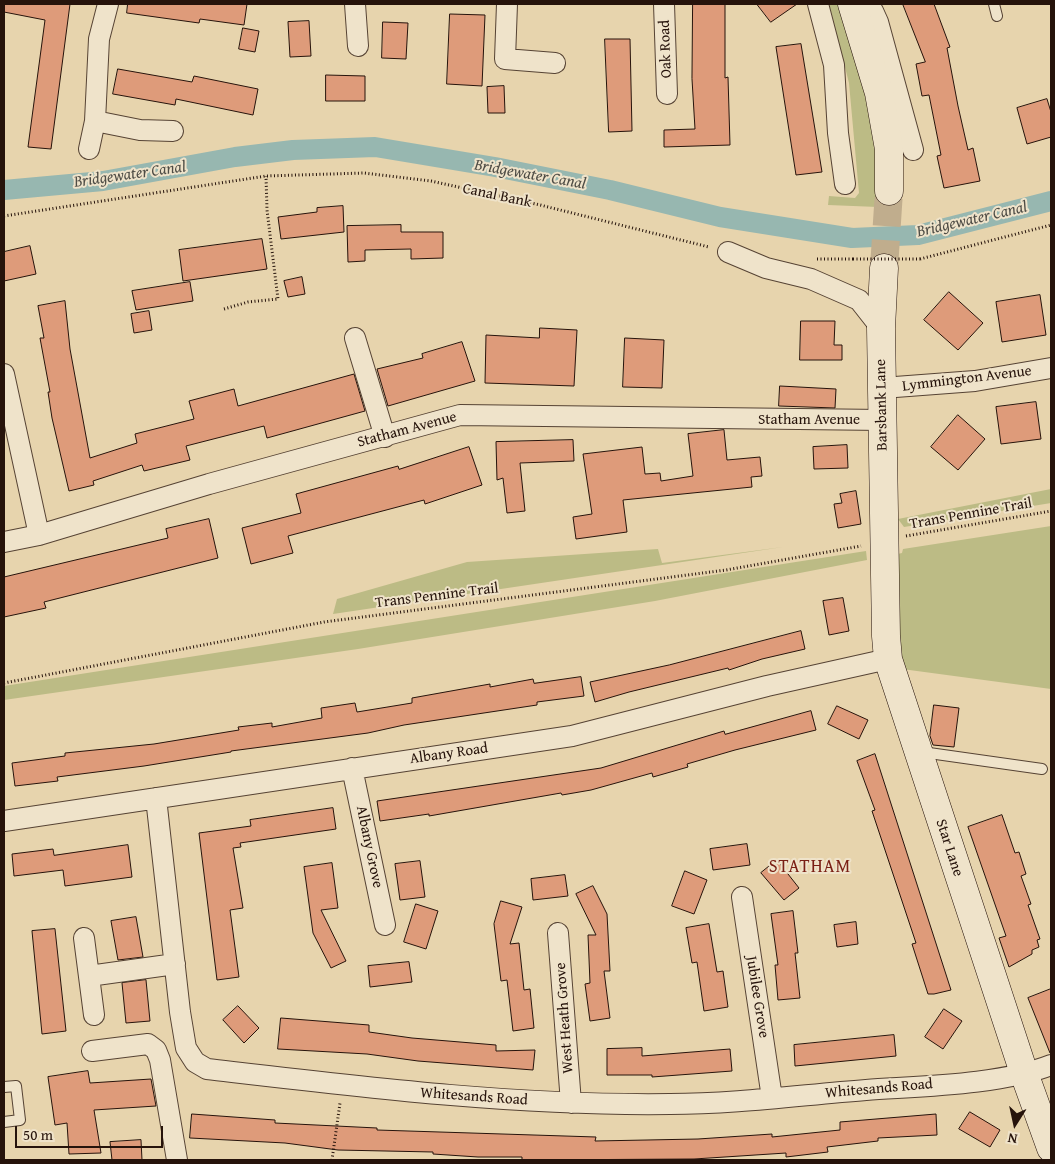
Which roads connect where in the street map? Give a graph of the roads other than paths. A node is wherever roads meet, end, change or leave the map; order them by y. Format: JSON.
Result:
{"nodes":[{"id":1,"x":108,"y":4,"type":"edge"},
{"id":2,"x":355,"y":4,"type":"edge"},
{"id":3,"x":507,"y":4,"type":"edge"},
{"id":4,"x":664,"y":4,"type":"edge"},
{"id":5,"x":818,"y":4,"type":"edge"},
{"id":6,"x":852,"y":4,"type":"edge"},
{"id":7,"x":864,"y":4,"type":"edge"},
{"id":8,"x":994,"y":4,"type":"edge"},
{"id":9,"x":997,"y":16,"type":"dead end"},
{"id":10,"x":358,"y":46,"type":"dead end"},
{"id":11,"x":556,"y":63,"type":"dead end"},
{"id":12,"x":667,"y":94,"type":"dead end"},
{"id":13,"x":95,"y":121,"type":"junction"},
{"id":14,"x":173,"y":131,"type":"dead end"},
{"id":15,"x":89,"y":149,"type":"dead end"},
{"id":16,"x":913,"y":150,"type":"dead end"},
{"id":17,"x":844,"y":184,"type":"dead end"},
{"id":18,"x":889,"y":191,"type":"tunnel mouth"},
{"id":19,"x":728,"y":252,"type":"road end"},
{"id":20,"x":884,"y":268,"type":"tunnel mouth"},
{"id":21,"x":881,"y":328,"type":"junction"},
{"id":22,"x":355,"y":338,"type":"dead end"},
{"id":23,"x":1051,"y":368,"type":"edge"},
{"id":24,"x":4,"y":374,"type":"edge"},
{"id":25,"x":882,"y":388,"type":"junction"},
{"id":26,"x":882,"y":420,"type":"junction"},
{"id":27,"x":386,"y":437,"type":"junction"},
{"id":28,"x":39,"y":535,"type":"junction"},
{"id":29,"x":884,"y":541,"type":"joint"},
{"id":30,"x":4,"y":542,"type":"edge"},
{"id":31,"x":888,"y":659,"type":"junction"},
{"id":32,"x":917,"y":751,"type":"junction"},
{"id":33,"x":352,"y":768,"type":"junction"},
{"id":34,"x":1042,"y":769,"type":"dead end"},
{"id":35,"x":156,"y":798,"type":"junction"},
{"id":36,"x":4,"y":822,"type":"edge"},
{"id":37,"x":742,"y":897,"type":"dead end"},
{"id":38,"x":385,"y":925,"type":"dead end"},
{"id":39,"x":558,"y":933,"type":"dead end"},
{"id":40,"x":84,"y":938,"type":"dead end"},
{"id":41,"x":176,"y":964,"type":"junction"},
{"id":42,"x":89,"y":976,"type":"junction"},
{"id":43,"x":94,"y":1014,"type":"dead end"},
{"id":44,"x":92,"y":1051,"type":"dead end"},
{"id":45,"x":1051,"y":1065,"type":"edge"},
{"id":46,"x":1024,"y":1073,"type":"junction"},
{"id":47,"x":4,"y":1087,"type":"edge"},
{"id":48,"x":772,"y":1098,"type":"junction"},
{"id":49,"x":571,"y":1103,"type":"junction"},
{"id":50,"x":4,"y":1122,"type":"edge"},
{"id":51,"x":1051,"y":1148,"type":"edge"},
{"id":52,"x":177,"y":1160,"type":"edge"}],
"edges":[{"from":1,"to":13,"type":"street"},
{"from":2,"to":10,"type":"street"},
{"from":3,"to":11,"type":"street"},
{"from":4,"to":12,"type":"street","name":"Oak Road"},
{"from":5,"to":17,"type":"street"},
{"from":6,"to":18,"type":"street"},
{"from":7,"to":16,"type":"street"},
{"from":8,"to":9,"type":"lane"},
{"from":13,"to":14,"type":"street"},
{"from":13,"to":15,"type":"street"},
{"from":19,"to":21,"type":"street"},
{"from":20,"to":21,"type":"street","name":"Barsbank Lane"},
{"from":21,"to":25,"type":"street","name":"Barsbank Lane"},
{"from":22,"to":27,"type":"street"},
{"from":23,"to":25,"type":"street","name":"Lymmington Avenue"},
{"from":24,"to":28,"type":"street"},
{"from":25,"to":26,"type":"street","name":"Barsbank Lane"},
{"from":26,"to":27,"type":"street","name":"Statham Avenue"},
{"from":26,"to":29,"type":"street","name":"Barsbank Lane"},
{"from":27,"to":28,"type":"street","name":"Statham Avenue"},
{"from":28,"to":30,"type":"street","name":"Statham Avenue"},
{"from":29,"to":31,"type":"street","name":"Star Lane"},
{"from":31,"to":32,"type":"street","name":"Star Lane"},
{"from":31,"to":33,"type":"street","name":"Albany Road"},
{"from":32,"to":34,"type":"lane"},
{"from":32,"to":46,"type":"street","name":"Star Lane"},
{"from":33,"to":35,"type":"street","name":"Albany Road"},
{"from":33,"to":38,"type":"street","name":"Albany Grove"},
{"from":35,"to":36,"type":"street","name":"Albany Road"},
{"from":35,"to":41,"type":"street","name":"Whitesands Road"},
{"from":37,"to":48,"type":"street","name":"Jubilee Grove"},
{"from":39,"to":49,"type":"street","name":"West Heath Grove"},
{"from":40,"to":42,"type":"street"},
{"from":41,"to":42,"type":"street"},
{"from":41,"to":49,"type":"street","name":"Whitesands Road"},
{"from":42,"to":43,"type":"street"},
{"from":44,"to":52,"type":"street"},
{"from":45,"to":46,"type":"street","name":"Whitesands Road"},
{"from":46,"to":48,"type":"street","name":"Whitesands Road"},
{"from":46,"to":51,"type":"street","name":"Star Lane"},
{"from":47,"to":50,"type":"lane"},
{"from":48,"to":49,"type":"street","name":"Whitesands Road"}]}
